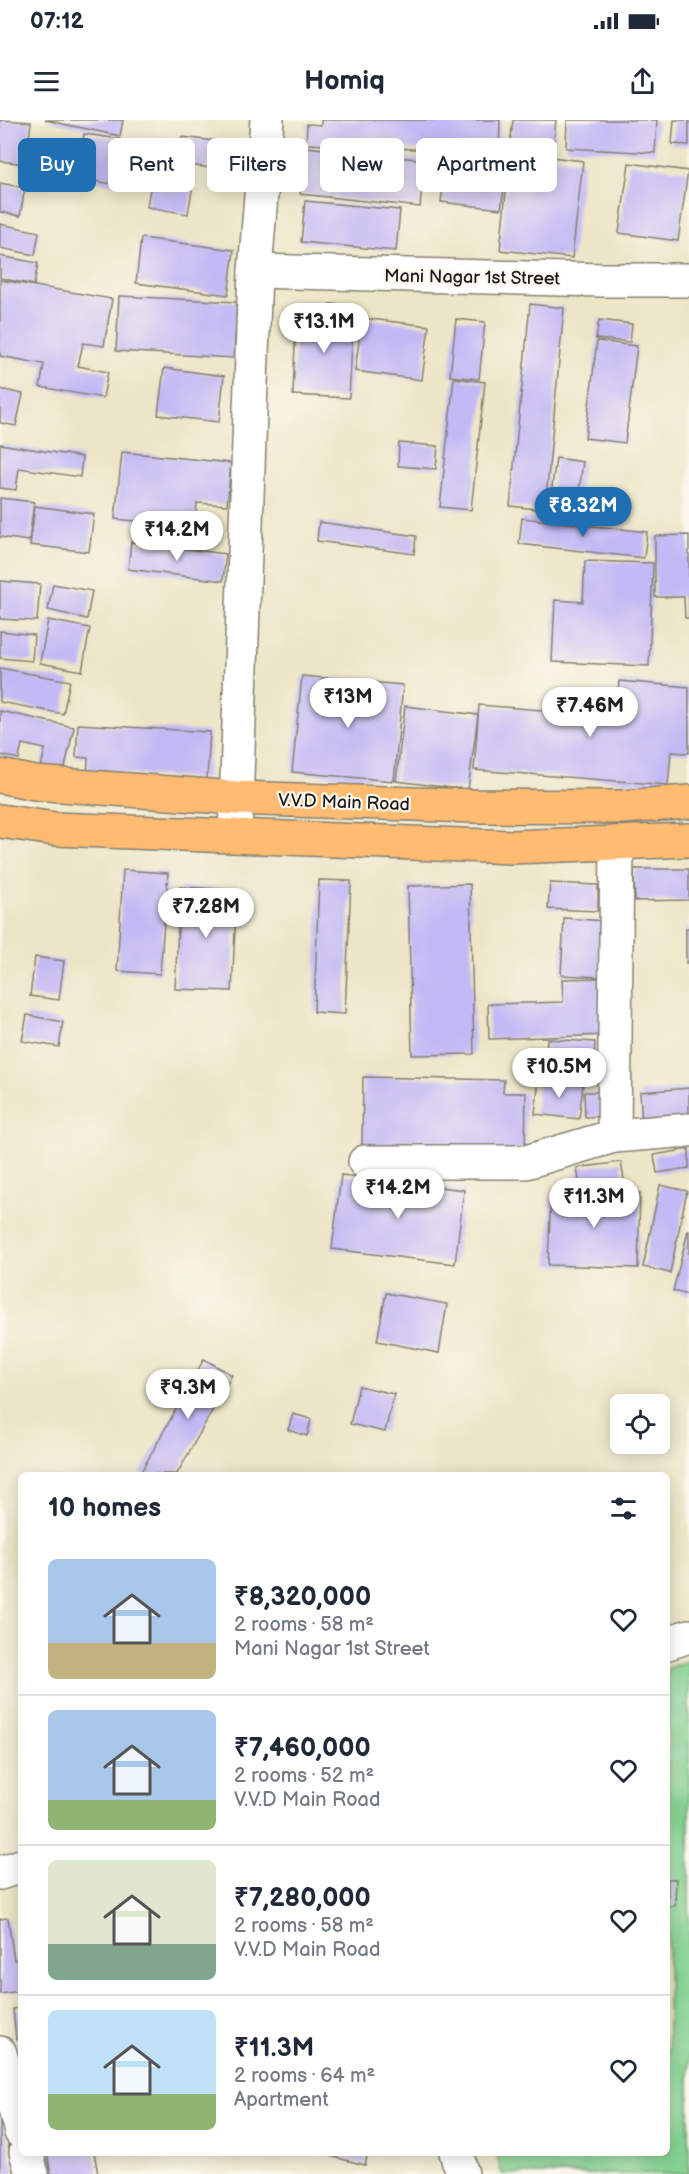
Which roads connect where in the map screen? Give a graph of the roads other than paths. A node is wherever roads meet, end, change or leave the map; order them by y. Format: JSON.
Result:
{"nodes":[{"id":1,"x":267,"y":120,"type":"edge"},
{"id":2,"x":255,"y":271,"type":"junction"},
{"id":3,"x":689,"y":280,"type":"edge"},
{"id":4,"x":0,"y":776,"type":"edge"},
{"id":5,"x":236,"y":798,"type":"junction"},
{"id":6,"x":689,"y":802,"type":"edge"},
{"id":7,"x":622,"y":807,"type":"junction"},
{"id":8,"x":0,"y":821,"type":"edge"},
{"id":9,"x":235,"y":835,"type":"junction"},
{"id":10,"x":689,"y":840,"type":"edge"},
{"id":11,"x":617,"y":843,"type":"junction"},
{"id":12,"x":689,"y":1130,"type":"edge"},
{"id":13,"x":614,"y":1136,"type":"junction"},
{"id":14,"x":365,"y":1162,"type":"dead end"},
{"id":15,"x":689,"y":1636,"type":"edge"},
{"id":16,"x":670,"y":1642,"type":"edge"},
{"id":17,"x":18,"y":1867,"type":"edge"},
{"id":18,"x":0,"y":1873,"type":"edge"},
{"id":19,"x":0,"y":2053,"type":"edge"},
{"id":20,"x":18,"y":2121,"type":"edge"},
{"id":21,"x":27,"y":2156,"type":"edge"},
{"id":22,"x":457,"y":2156,"type":"edge"},
{"id":23,"x":32,"y":2174,"type":"edge"},
{"id":24,"x":462,"y":2174,"type":"edge"}],
"edges":[{"from":1,"to":2,"type":"street"},
{"from":2,"to":3,"type":"street","name":"Mani Nagar 1st Street"},
{"from":2,"to":5,"type":"street"},
{"from":4,"to":5,"type":"main road","name":"V.V.D Main Road"},
{"from":5,"to":7,"type":"main road","name":"V.V.D Main Road"},
{"from":5,"to":9,"type":"street"},
{"from":6,"to":7,"type":"main road","name":"V.V.D Main Road"},
{"from":7,"to":11,"type":"main road"},
{"from":8,"to":9,"type":"main road","name":"V.V.D Main Road"},
{"from":9,"to":11,"type":"main road","name":"V.V.D Main Road"},
{"from":10,"to":11,"type":"main road","name":"V.V.D Main Road"},
{"from":11,"to":13,"type":"street"},
{"from":12,"to":13,"type":"street"},
{"from":13,"to":14,"type":"street"},
{"from":15,"to":16,"type":"street"},
{"from":17,"to":18,"type":"street"},
{"from":19,"to":20,"type":"street"},
{"from":21,"to":23,"type":"street"},
{"from":22,"to":24,"type":"street"}]}
